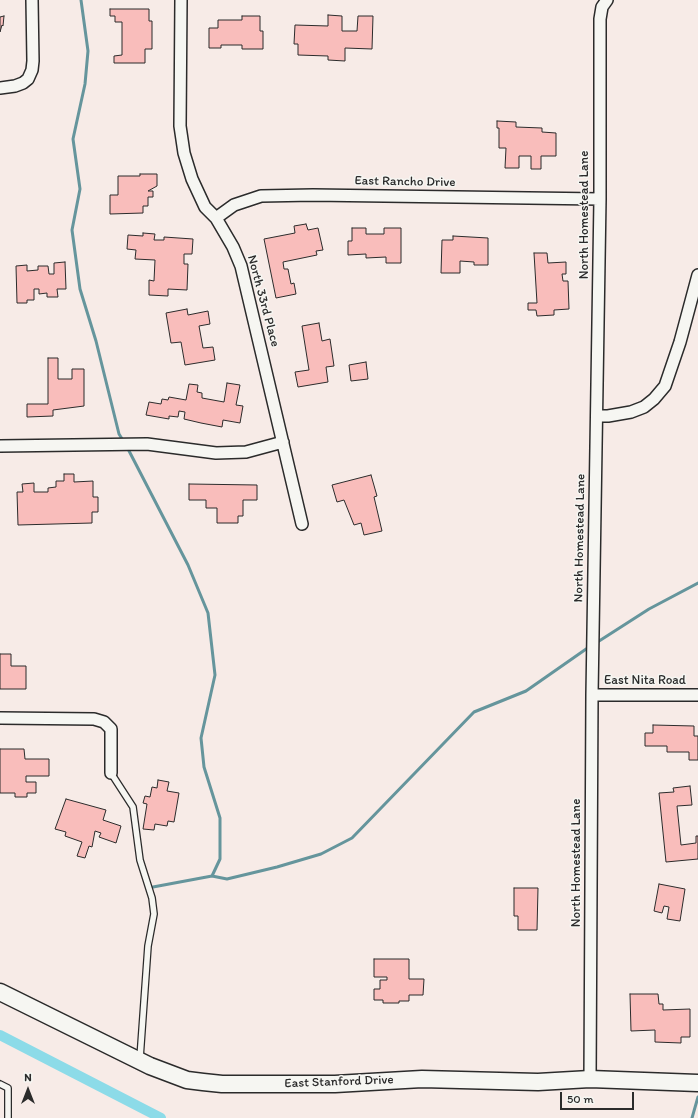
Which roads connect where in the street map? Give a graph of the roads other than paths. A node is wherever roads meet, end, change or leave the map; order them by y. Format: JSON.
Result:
{"nodes":[{"id":1,"x":32,"y":0,"type":"edge"},
{"id":2,"x":181,"y":0,"type":"edge"},
{"id":3,"x":607,"y":0,"type":"edge"},
{"id":4,"x":0,"y":88,"type":"edge"},
{"id":5,"x":600,"y":199,"type":"junction"},
{"id":6,"x":216,"y":218,"type":"junction"},
{"id":7,"x":698,"y":275,"type":"edge"},
{"id":8,"x":597,"y":416,"type":"junction"},
{"id":9,"x":284,"y":442,"type":"junction"},
{"id":10,"x":0,"y":446,"type":"edge"},
{"id":11,"x":302,"y":524,"type":"dead end"},
{"id":12,"x":592,"y":695,"type":"junction"},
{"id":13,"x":698,"y":695,"type":"edge"},
{"id":14,"x":0,"y":718,"type":"edge"},
{"id":15,"x":111,"y":773,"type":"joint"},
{"id":16,"x":0,"y":992,"type":"edge"},
{"id":17,"x":140,"y":1061,"type":"junction"},
{"id":18,"x":590,"y":1079,"type":"junction"},
{"id":19,"x":698,"y":1083,"type":"edge"},
{"id":20,"x":0,"y":1084,"type":"edge"},
{"id":21,"x":8,"y":1118,"type":"edge"}],
"edges":[{"from":1,"to":4,"type":"street"},
{"from":2,"to":6,"type":"street","name":"North 33rd Place"},
{"from":3,"to":5,"type":"street","name":"North Homestead Lane"},
{"from":5,"to":6,"type":"street","name":"East Rancho Drive"},
{"from":5,"to":8,"type":"street","name":"North Homestead Lane"},
{"from":6,"to":9,"type":"street","name":"North 33rd Place"},
{"from":7,"to":8,"type":"street"},
{"from":8,"to":12,"type":"street","name":"North Homestead Lane"},
{"from":9,"to":10,"type":"street"},
{"from":9,"to":11,"type":"street","name":"North 33rd Place"},
{"from":12,"to":13,"type":"street","name":"East Nita Road"},
{"from":12,"to":18,"type":"street","name":"North Homestead Lane"},
{"from":14,"to":15,"type":"street"},
{"from":15,"to":17,"type":"lane"},
{"from":16,"to":17,"type":"street","name":"East Stanford Drive"},
{"from":17,"to":18,"type":"street","name":"East Stanford Drive"},
{"from":18,"to":19,"type":"street","name":"East Stanford Drive"},
{"from":20,"to":21,"type":"lane"}]}
